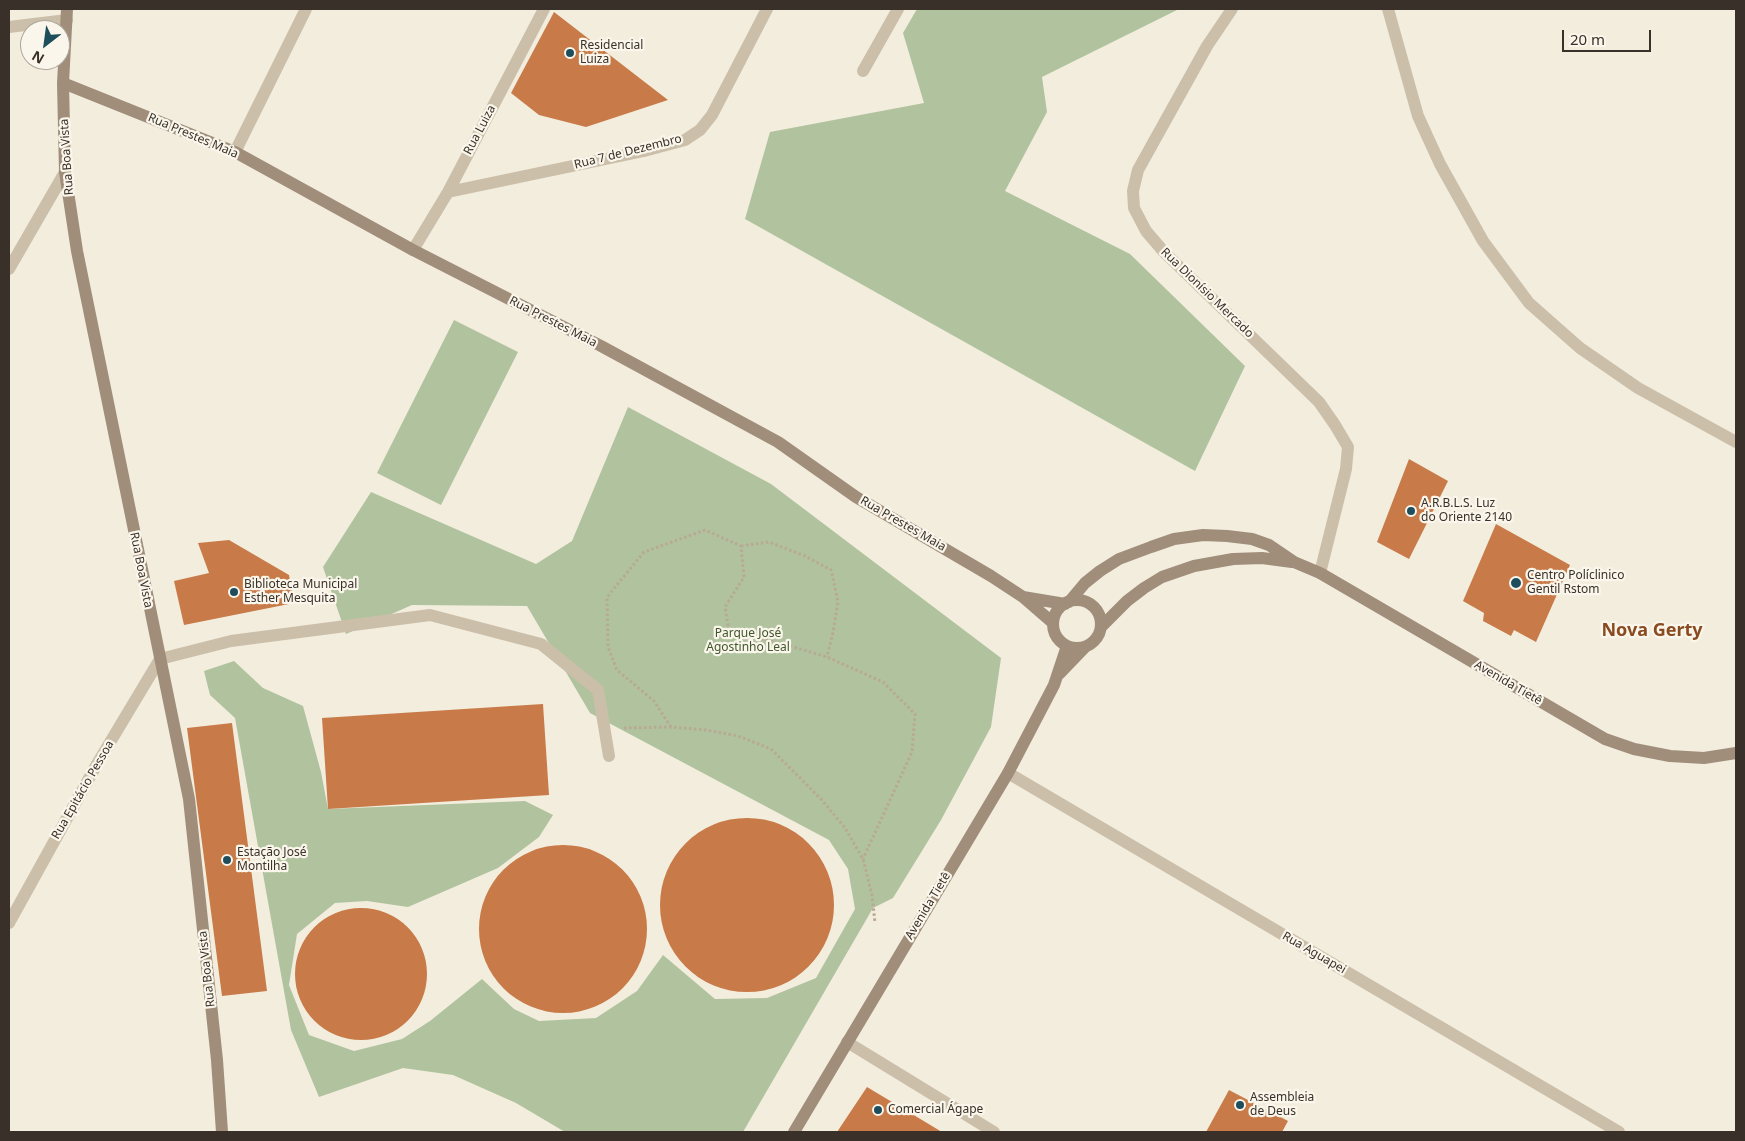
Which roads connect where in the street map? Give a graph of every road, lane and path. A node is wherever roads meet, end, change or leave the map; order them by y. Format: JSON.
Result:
{"nodes":[{"id":1,"x":306,"y":9,"type":"edge"},
{"id":2,"x":544,"y":9,"type":"edge"},
{"id":3,"x":766,"y":9,"type":"edge"},
{"id":4,"x":898,"y":9,"type":"edge"},
{"id":5,"x":1232,"y":9,"type":"edge"},
{"id":6,"x":1388,"y":9,"type":"edge"},
{"id":7,"x":68,"y":14,"type":"edge"},
{"id":8,"x":9,"y":27,"type":"edge"},
{"id":9,"x":863,"y":71,"type":"dead end"},
{"id":10,"x":63,"y":83,"type":"junction"},
{"id":11,"x":234,"y":152,"type":"junction"},
{"id":12,"x":65,"y":172,"type":"junction"},
{"id":13,"x":448,"y":192,"type":"junction"},
{"id":14,"x":413,"y":250,"type":"junction"},
{"id":15,"x":9,"y":268,"type":"edge"},
{"id":16,"x":1736,"y":442,"type":"edge"},
{"id":17,"x":741,"y":546,"type":"junction"},
{"id":18,"x":1294,"y":562,"type":"junction"},
{"id":19,"x":1320,"y":573,"type":"junction"},
{"id":20,"x":1023,"y":598,"type":"junction"},
{"id":21,"x":1067,"y":603,"type":"junction"},
{"id":22,"x":1053,"y":623,"type":"junction"},
{"id":23,"x":1101,"y":627,"type":"junction"},
{"id":24,"x":1067,"y":646,"type":"junction"},
{"id":25,"x":1085,"y":647,"type":"junction"},
{"id":26,"x":827,"y":657,"type":"junction"},
{"id":27,"x":160,"y":659,"type":"junction"},
{"id":28,"x":1058,"y":676,"type":"junction"},
{"id":29,"x":671,"y":726,"type":"junction"},
{"id":30,"x":605,"y":731,"type":"junction"},
{"id":31,"x":1736,"y":753,"type":"edge"},
{"id":32,"x":609,"y":756,"type":"dead end"},
{"id":33,"x":1008,"y":774,"type":"junction"},
{"id":34,"x":863,"y":859,"type":"junction"},
{"id":35,"x":9,"y":923,"type":"edge"},
{"id":36,"x":875,"y":923,"type":"dead end"},
{"id":37,"x":847,"y":1042,"type":"junction"},
{"id":38,"x":222,"y":1132,"type":"edge"},
{"id":39,"x":794,"y":1132,"type":"edge"},
{"id":40,"x":994,"y":1132,"type":"edge"},
{"id":41,"x":1619,"y":1132,"type":"edge"}],
"edges":[{"from":1,"to":11,"type":"street"},
{"from":2,"to":13,"type":"street","name":"Rua Luiza"},
{"from":3,"to":13,"type":"street","name":"Rua 7 de Dezembro"},
{"from":4,"to":9,"type":"street"},
{"from":5,"to":19,"type":"street","name":"Rua Dionísio Mercado"},
{"from":6,"to":16,"type":"street"},
{"from":7,"to":8,"type":"street"},
{"from":7,"to":10,"type":"street","name":"Rua Boa Vista"},
{"from":10,"to":11,"type":"street","name":"Rua Prestes Maia"},
{"from":10,"to":12,"type":"street","name":"Rua Boa Vista"},
{"from":11,"to":14,"type":"street","name":"Rua Prestes Maia"},
{"from":12,"to":15,"type":"street"},
{"from":12,"to":27,"type":"street","name":"Rua Boa Vista"},
{"from":13,"to":14,"type":"street","name":"Rua Luiza"},
{"from":14,"to":20,"type":"street","name":"Rua Prestes Maia"},
{"from":17,"to":26,"type":"path"},
{"from":17,"to":26,"type":"path"},
{"from":17,"to":29,"type":"path"},
{"from":18,"to":19,"type":"street","name":"Avenida Tietê"},
{"from":18,"to":21,"type":"street","name":"Avenida Tietê"},
{"from":18,"to":23,"type":"street","name":"Avenida Tietê"},
{"from":19,"to":31,"type":"street","name":"Avenida Tietê"},
{"from":20,"to":21,"type":"street","name":"Rua Prestes Maia"},
{"from":20,"to":22,"type":"street","name":"Rua Prestes Maia"},
{"from":21,"to":22,"type":"street"},
{"from":21,"to":23,"type":"street"},
{"from":22,"to":24,"type":"street"},
{"from":23,"to":25,"type":"street"},
{"from":24,"to":25,"type":"street"},
{"from":24,"to":28,"type":"street","name":"Avenida Tietê"},
{"from":25,"to":28,"type":"street","name":"Avenida Tietê"},
{"from":26,"to":34,"type":"path"},
{"from":27,"to":30,"type":"street"},
{"from":27,"to":35,"type":"street","name":"Rua Epitácio Pessoa"},
{"from":27,"to":38,"type":"street","name":"Rua Boa Vista"},
{"from":28,"to":33,"type":"street","name":"Avenida Tietê"},
{"from":29,"to":30,"type":"path"},
{"from":29,"to":34,"type":"path"},
{"from":30,"to":32,"type":"street"},
{"from":33,"to":37,"type":"street","name":"Avenida Tietê"},
{"from":33,"to":41,"type":"street","name":"Rua Aguapei"},
{"from":34,"to":36,"type":"path"},
{"from":37,"to":39,"type":"street","name":"Avenida Tietê"},
{"from":37,"to":40,"type":"street"}]}
